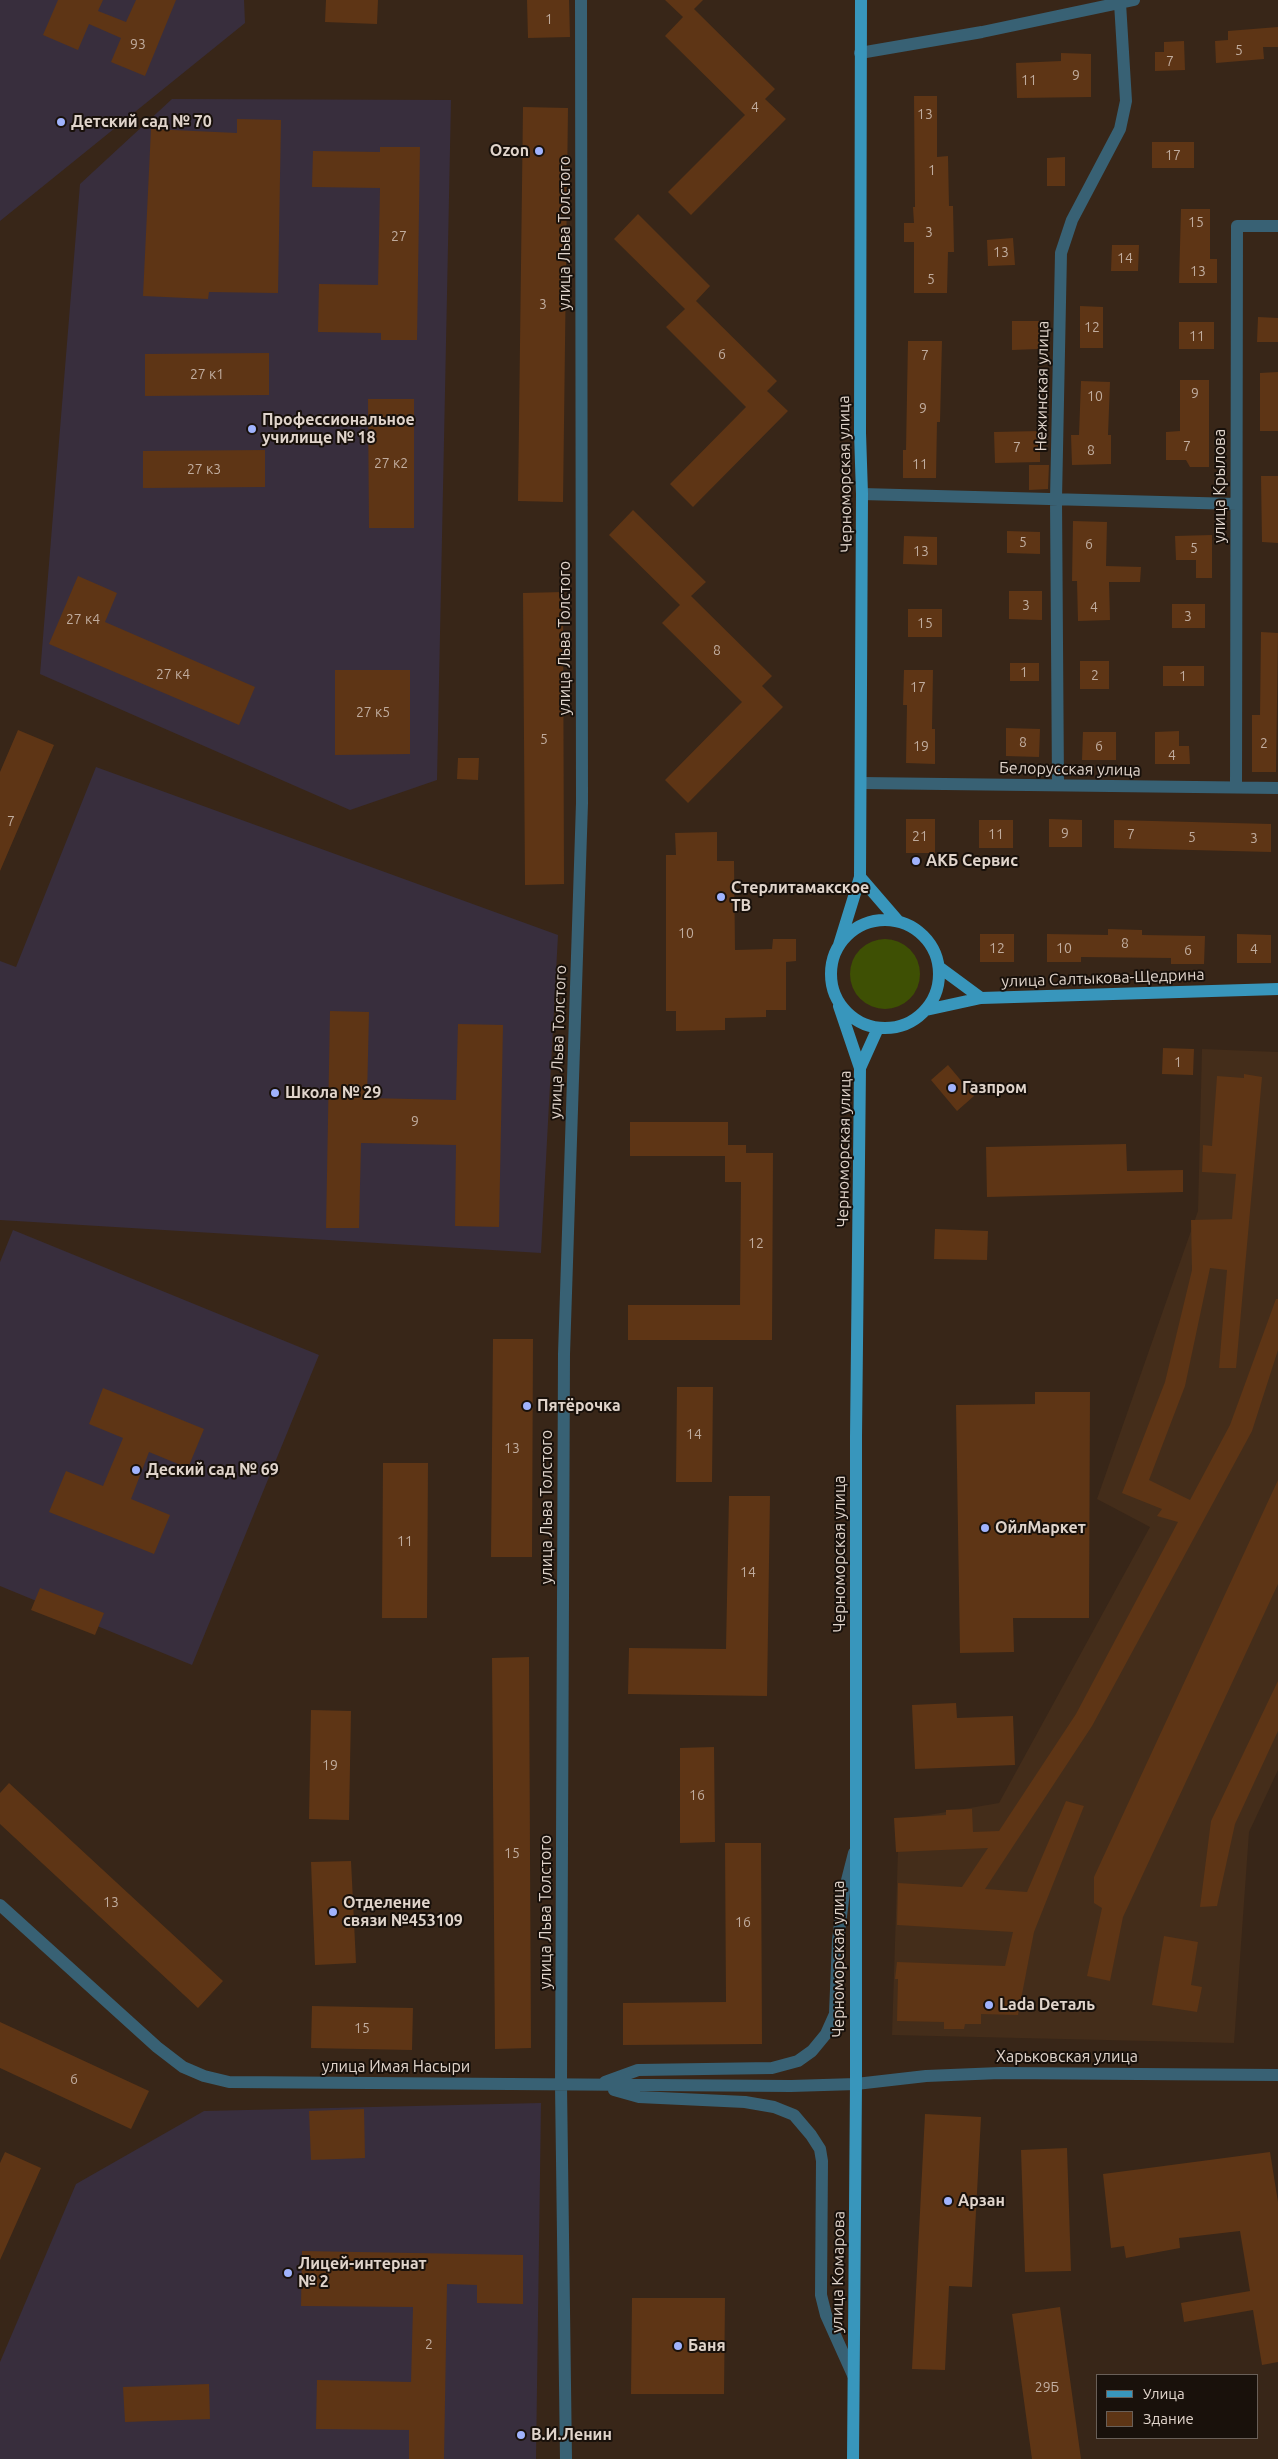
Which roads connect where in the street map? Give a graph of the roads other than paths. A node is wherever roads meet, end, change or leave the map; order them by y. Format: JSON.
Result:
{"nodes":[{"id":1,"x":581,"y":0,"type":"edge"},
{"id":2,"x":861,"y":0,"type":"edge"},
{"id":3,"x":1134,"y":0,"type":"edge"},
{"id":4,"x":1120,"y":3,"type":"junction"},
{"id":5,"x":860,"y":52,"type":"junction"},
{"id":6,"x":1278,"y":226,"type":"edge"},
{"id":7,"x":862,"y":494,"type":"junction"},
{"id":8,"x":1056,"y":499,"type":"junction"},
{"id":9,"x":1236,"y":504,"type":"junction"},
{"id":10,"x":861,"y":783,"type":"junction"},
{"id":11,"x":1058,"y":785,"type":"junction"},
{"id":12,"x":1236,"y":787,"type":"junction"},
{"id":13,"x":1278,"y":788,"type":"edge"},
{"id":14,"x":860,"y":877,"type":"junction"},
{"id":15,"x":898,"y":921,"type":"junction"},
{"id":16,"x":839,"y":945,"type":"junction"},
{"id":17,"x":939,"y":966,"type":"junction"},
{"id":18,"x":1278,"y":989,"type":"edge"},
{"id":19,"x":836,"y":996,"type":"junction"},
{"id":20,"x":981,"y":998,"type":"junction"},
{"id":21,"x":926,"y":1010,"type":"junction"},
{"id":22,"x":878,"y":1028,"type":"junction"},
{"id":23,"x":860,"y":1068,"type":"junction"},
{"id":24,"x":854,"y":1850,"type":"junction"},
{"id":25,"x":0,"y":1905,"type":"edge"},
{"id":26,"x":1278,"y":2075,"type":"edge"},
{"id":27,"x":856,"y":2084,"type":"junction"},
{"id":28,"x":561,"y":2085,"type":"junction"},
{"id":29,"x":595,"y":2085,"type":"junction"},
{"id":30,"x":853,"y":2375,"type":"junction"},
{"id":31,"x":566,"y":2459,"type":"edge"},
{"id":32,"x":853,"y":2459,"type":"edge"}],
"edges":[{"from":1,"to":28,"type":"street","name":"улица Льва Толстого"},
{"from":2,"to":5,"type":"main road","name":"Черноморская улица"},
{"from":3,"to":4,"type":"street"},
{"from":4,"to":5,"type":"street"},
{"from":4,"to":8,"type":"street","name":"Нежинская улица"},
{"from":5,"to":7,"type":"main road","name":"Черноморская улица"},
{"from":6,"to":9,"type":"street","name":"улица Крылова"},
{"from":7,"to":8,"type":"street"},
{"from":7,"to":10,"type":"main road","name":"Черноморская улица"},
{"from":8,"to":9,"type":"street"},
{"from":8,"to":11,"type":"street","name":"Нежинская улица"},
{"from":9,"to":12,"type":"street","name":"улица Крылова"},
{"from":10,"to":11,"type":"street","name":"Белорусская улица"},
{"from":10,"to":14,"type":"main road","name":"Черноморская улица"},
{"from":11,"to":12,"type":"street","name":"Белорусская улица"},
{"from":12,"to":13,"type":"street","name":"Белорусская улица"},
{"from":14,"to":15,"type":"main road"},
{"from":14,"to":16,"type":"main road","name":"Черноморская улица"},
{"from":15,"to":16,"type":"main road"},
{"from":15,"to":17,"type":"main road"},
{"from":16,"to":19,"type":"main road"},
{"from":17,"to":20,"type":"main road","name":"улица Салтыкова-Щедрина"},
{"from":17,"to":21,"type":"main road"},
{"from":18,"to":20,"type":"main road","name":"улица Салтыкова-Щедрина"},
{"from":19,"to":22,"type":"main road"},
{"from":19,"to":23,"type":"main road"},
{"from":20,"to":21,"type":"main road"},
{"from":21,"to":22,"type":"main road"},
{"from":22,"to":23,"type":"main road","name":"Черноморская улица"},
{"from":23,"to":24,"type":"main road","name":"Черноморская улица"},
{"from":24,"to":27,"type":"main road","name":"Черноморская улица"},
{"from":24,"to":29,"type":"street"},
{"from":25,"to":28,"type":"street","name":"улица Имая Насыри"},
{"from":26,"to":27,"type":"street","name":"Харьковская улица"},
{"from":27,"to":29,"type":"street","name":"улица Имая Насыри"},
{"from":27,"to":30,"type":"main road","name":"улица Комарова"},
{"from":28,"to":29,"type":"street","name":"улица Имая Насыри"},
{"from":28,"to":31,"type":"street","name":"улица Льва Толстого"},
{"from":29,"to":30,"type":"street"},
{"from":30,"to":32,"type":"main road","name":"улица Комарова"}]}
